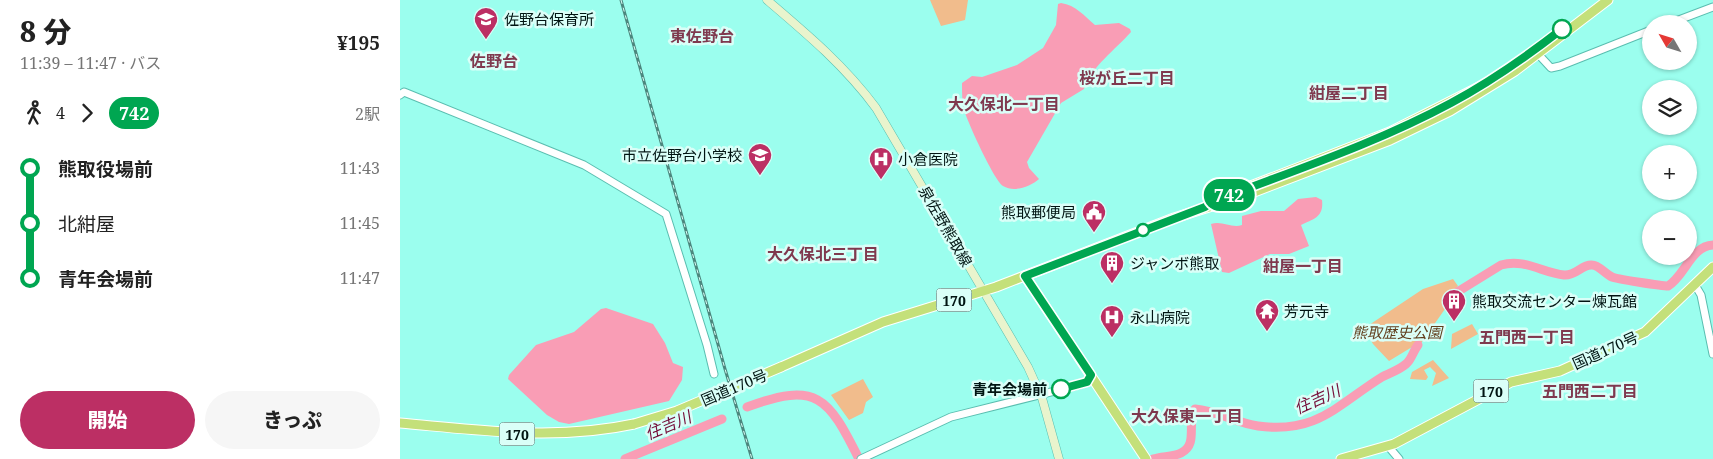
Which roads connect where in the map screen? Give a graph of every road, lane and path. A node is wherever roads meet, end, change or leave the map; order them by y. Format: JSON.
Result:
{"nodes":[{"id":1,"x":767,"y":0,"type":"edge"},
{"id":2,"x":1601,"y":0,"type":"edge"},
{"id":3,"x":1608,"y":0,"type":"edge"},
{"id":4,"x":1713,"y":6,"type":"edge"},
{"id":5,"x":1690,"y":15,"type":"edge"},
{"id":6,"x":1642,"y":34,"type":"edge"},
{"id":7,"x":1539,"y":55,"type":"junction"},
{"id":8,"x":400,"y":95,"type":"edge"},
{"id":9,"x":1205,"y":207,"type":"junction"},
{"id":10,"x":1713,"y":268,"type":"edge"},
{"id":11,"x":1025,"y":276,"type":"junction"},
{"id":12,"x":1695,"y":285,"type":"junction"},
{"id":13,"x":984,"y":290,"type":"junction"},
{"id":14,"x":1713,"y":354,"type":"edge"},
{"id":15,"x":714,"y":374,"type":"dead end"},
{"id":16,"x":1091,"y":375,"type":"junction"},
{"id":17,"x":1041,"y":394,"type":"junction"},
{"id":18,"x":400,"y":423,"type":"edge"},
{"id":19,"x":1388,"y":446,"type":"junction"},
{"id":20,"x":863,"y":458,"type":"edge"},
{"id":21,"x":1145,"y":458,"type":"edge"},
{"id":22,"x":1059,"y":459,"type":"edge"},
{"id":23,"x":1341,"y":459,"type":"edge"},
{"id":24,"x":1399,"y":459,"type":"edge"}],
"edges":[{"from":1,"to":13,"type":"main road","name":"泉佐野熊取線"},
{"from":2,"to":9,"type":"highway","name":"国道170号","number":"170"},
{"from":3,"to":7,"type":"highway","name":"国道170号","number":"170"},
{"from":4,"to":5,"type":"street"},
{"from":6,"to":7,"type":"street"},
{"from":7,"to":9,"type":"highway","name":"国道170号","number":"170"},
{"from":8,"to":15,"type":"street"},
{"from":9,"to":11,"type":"highway","name":"国道170号","number":"170"},
{"from":10,"to":12,"type":"highway","name":"国道170号","number":"170"},
{"from":11,"to":13,"type":"highway","name":"国道170号","number":"170"},
{"from":11,"to":16,"type":"highway"},
{"from":12,"to":14,"type":"street"},
{"from":12,"to":19,"type":"highway","name":"国道170号","number":"170"},
{"from":13,"to":17,"type":"main road","name":"泉佐野熊取線"},
{"from":13,"to":18,"type":"highway","name":"国道170号","number":"170","bridge":true},
{"from":16,"to":17,"type":"street"},
{"from":16,"to":21,"type":"highway"},
{"from":17,"to":20,"type":"street"},
{"from":17,"to":22,"type":"main road","name":"泉佐野熊取線"},
{"from":19,"to":23,"type":"highway","name":"国道170号","number":"170"},
{"from":19,"to":24,"type":"street"}]}
